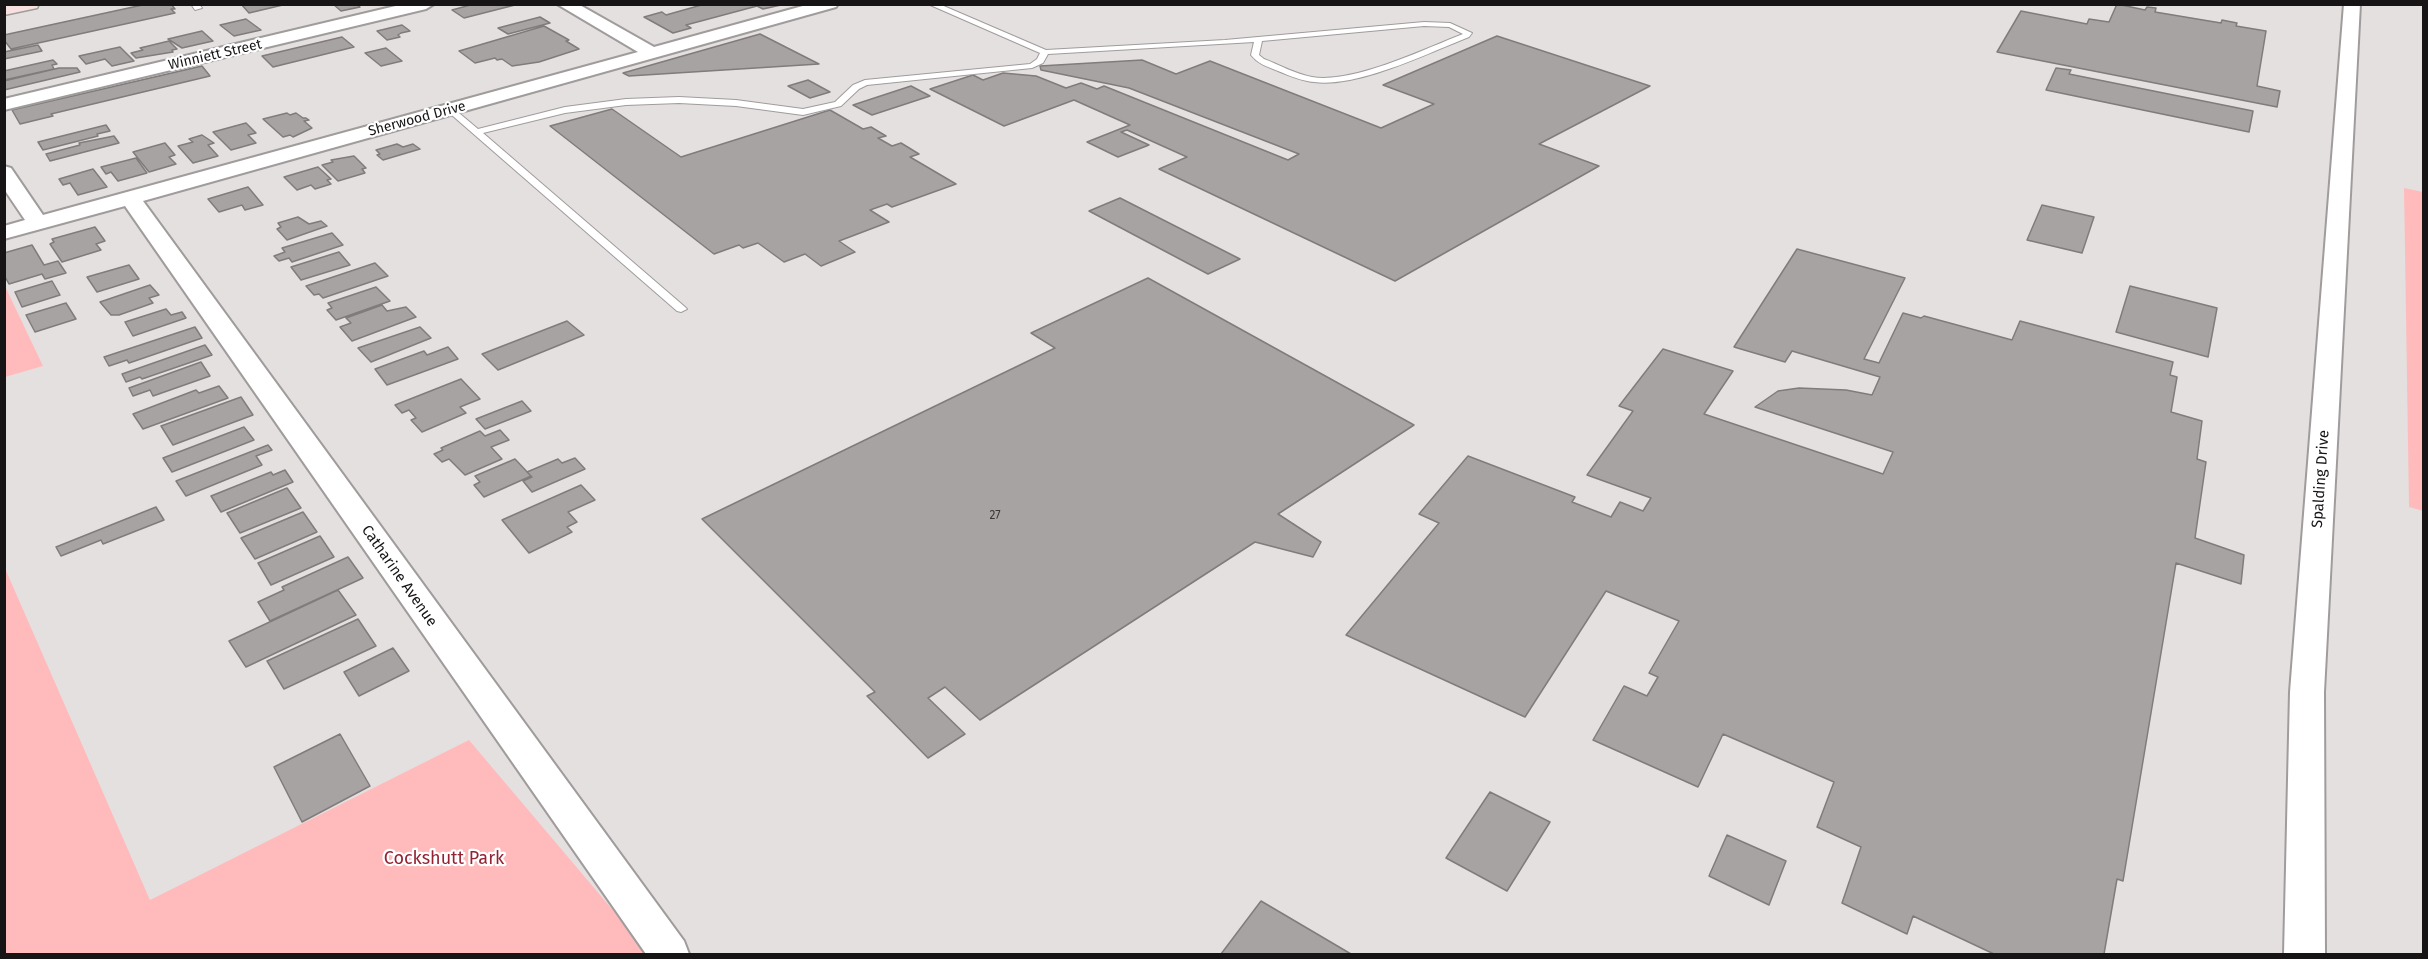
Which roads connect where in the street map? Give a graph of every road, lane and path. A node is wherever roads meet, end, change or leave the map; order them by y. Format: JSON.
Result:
{"nodes":[{"id":1,"x":30,"y":4,"type":"edge"},
{"id":2,"x":426,"y":4,"type":"edge"},
{"id":3,"x":564,"y":4,"type":"edge"},
{"id":4,"x":830,"y":4,"type":"edge"},
{"id":5,"x":931,"y":4,"type":"edge"},
{"id":6,"x":2352,"y":4,"type":"edge"},
{"id":7,"x":4,"y":10,"type":"edge"},
{"id":8,"x":1259,"y":38,"type":"junction"},
{"id":9,"x":1045,"y":52,"type":"junction"},
{"id":10,"x":652,"y":53,"type":"junction"},
{"id":11,"x":4,"y":105,"type":"edge"},
{"id":12,"x":450,"y":110,"type":"junction"},
{"id":13,"x":477,"y":132,"type":"junction"},
{"id":14,"x":4,"y":172,"type":"edge"},
{"id":15,"x":130,"y":198,"type":"junction"},
{"id":16,"x":38,"y":224,"type":"junction"},
{"id":17,"x":4,"y":233,"type":"edge"},
{"id":18,"x":681,"y":309,"type":"dead end"},
{"id":19,"x":669,"y":954,"type":"edge"},
{"id":20,"x":2304,"y":954,"type":"edge"}],
"edges":[{"from":1,"to":7,"type":"main road"},
{"from":2,"to":11,"type":"street","name":"Winniett Street"},
{"from":3,"to":10,"type":"street"},
{"from":4,"to":10,"type":"street","name":"Sherwood Drive"},
{"from":5,"to":9,"type":"lane"},
{"from":6,"to":20,"type":"street","name":"Spalding Drive"},
{"from":8,"to":8,"type":"lane"},
{"from":8,"to":9,"type":"lane"},
{"from":9,"to":13,"type":"lane"},
{"from":10,"to":12,"type":"street","name":"Sherwood Drive"},
{"from":12,"to":13,"type":"lane"},
{"from":12,"to":15,"type":"street","name":"Sherwood Drive"},
{"from":13,"to":18,"type":"lane"},
{"from":14,"to":16,"type":"street"},
{"from":15,"to":16,"type":"street","name":"Sherwood Drive"},
{"from":15,"to":19,"type":"street","name":"Catharine Avenue"},
{"from":16,"to":17,"type":"street","name":"Sherwood Drive"}]}
